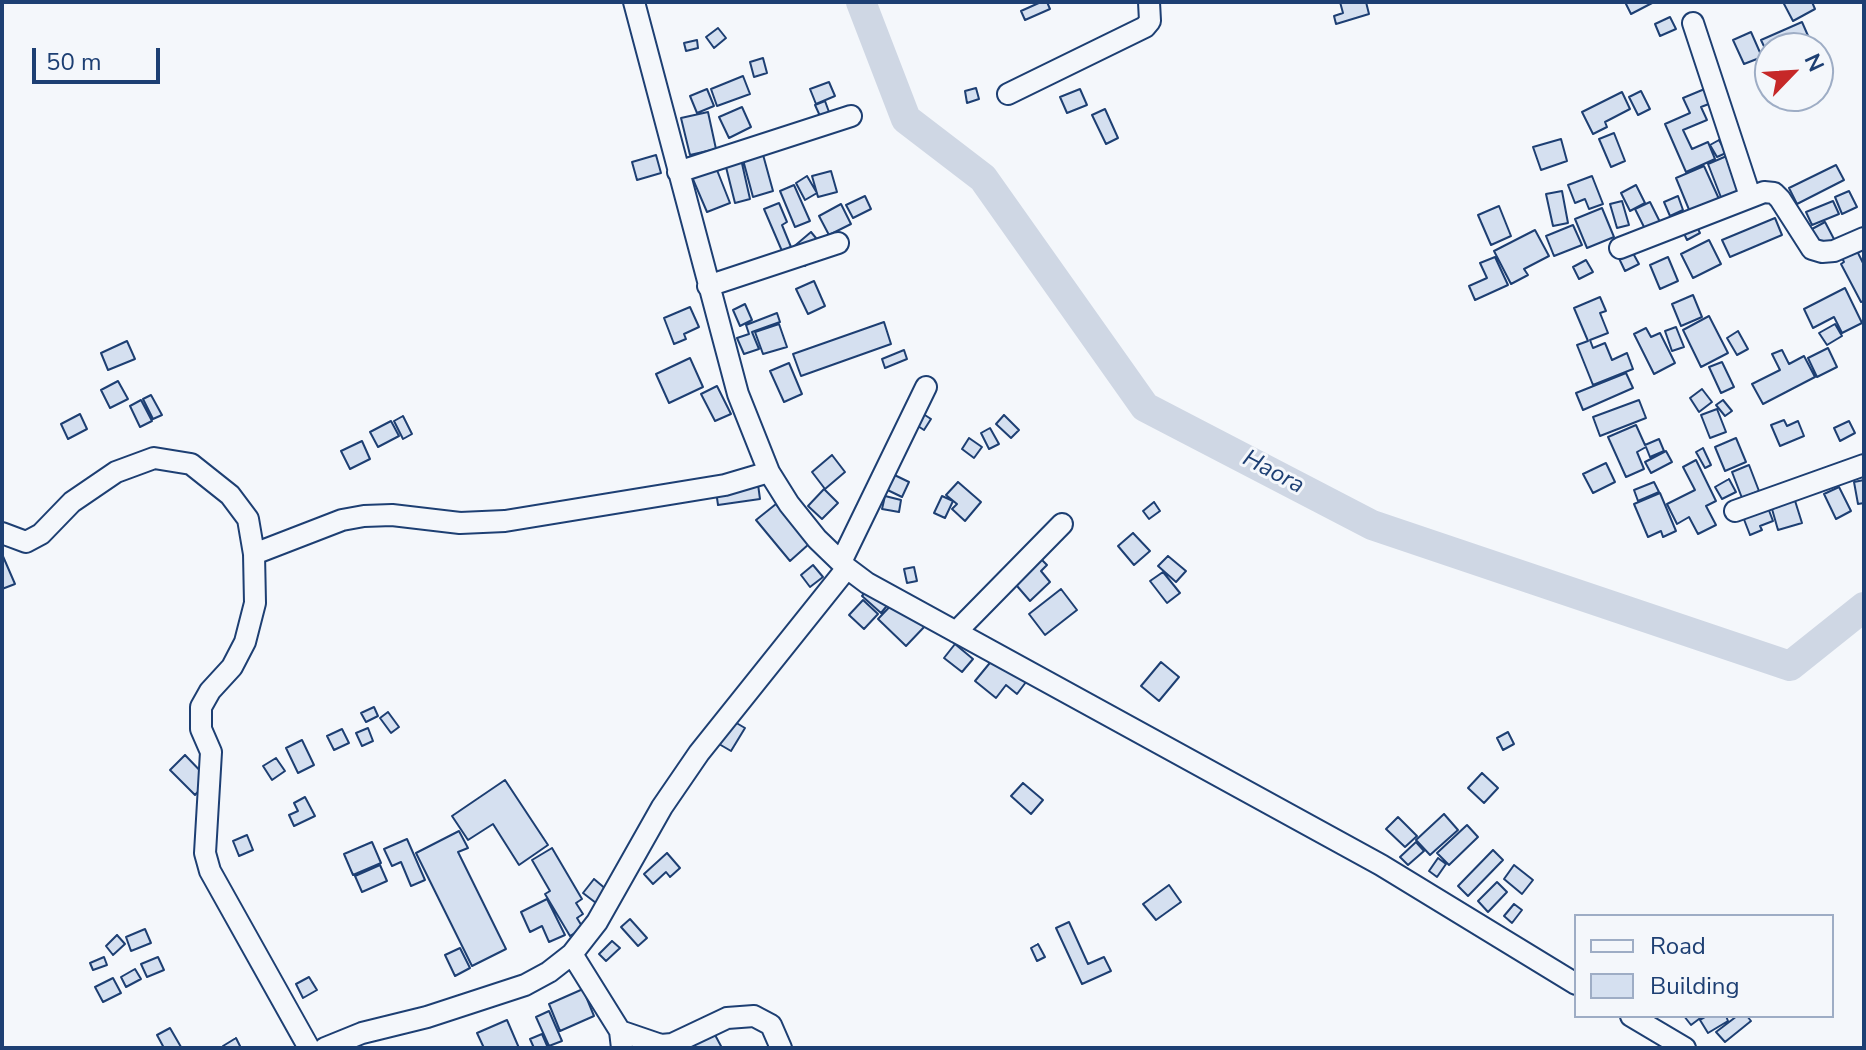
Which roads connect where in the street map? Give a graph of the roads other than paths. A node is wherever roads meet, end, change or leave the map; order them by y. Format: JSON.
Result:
{"nodes":[{"id":1,"x":634,"y":2,"type":"edge"},
{"id":2,"x":1149,"y":2,"type":"edge"},
{"id":3,"x":1693,"y":23,"type":"dead end"},
{"id":4,"x":1008,"y":94,"type":"dead end"},
{"id":5,"x":851,"y":116,"type":"dead end"},
{"id":6,"x":678,"y":172,"type":"junction"},
{"id":7,"x":1750,"y":196,"type":"junction"},
{"id":8,"x":1864,"y":238,"type":"edge"},
{"id":9,"x":838,"y":243,"type":"dead end"},
{"id":10,"x":1620,"y":248,"type":"dead end"},
{"id":11,"x":708,"y":286,"type":"junction"},
{"id":12,"x":926,"y":387,"type":"dead end"},
{"id":13,"x":1864,"y":465,"type":"edge"},
{"id":14,"x":769,"y":472,"type":"junction"},
{"id":15,"x":1735,"y":511,"type":"dead end"},
{"id":16,"x":1062,"y":524,"type":"dead end"},
{"id":17,"x":2,"y":533,"type":"edge"},
{"id":18,"x":254,"y":554,"type":"junction"},
{"id":19,"x":844,"y":565,"type":"junction"},
{"id":20,"x":956,"y":632,"type":"junction"},
{"id":21,"x":572,"y":954,"type":"junction"},
{"id":22,"x":1574,"y":983,"type":"edge"},
{"id":23,"x":1634,"y":1018,"type":"edge"},
{"id":24,"x":621,"y":1040,"type":"edge"},
{"id":25,"x":309,"y":1048,"type":"edge"},
{"id":26,"x":325,"y":1048,"type":"edge"},
{"id":27,"x":781,"y":1048,"type":"edge"},
{"id":28,"x":1685,"y":1048,"type":"edge"}],
"edges":[{"from":1,"to":6,"type":"street"},
{"from":2,"to":4,"type":"street"},
{"from":3,"to":7,"type":"street"},
{"from":5,"to":6,"type":"street"},
{"from":6,"to":11,"type":"street"},
{"from":7,"to":8,"type":"street"},
{"from":7,"to":10,"type":"street"},
{"from":9,"to":11,"type":"street"},
{"from":11,"to":14,"type":"street"},
{"from":12,"to":19,"type":"street"},
{"from":13,"to":15,"type":"street"},
{"from":14,"to":18,"type":"street"},
{"from":14,"to":19,"type":"street"},
{"from":16,"to":20,"type":"street"},
{"from":17,"to":18,"type":"street"},
{"from":18,"to":25,"type":"street"},
{"from":19,"to":20,"type":"street"},
{"from":19,"to":21,"type":"street"},
{"from":20,"to":22,"type":"street"},
{"from":21,"to":24,"type":"street"},
{"from":21,"to":26,"type":"street"},
{"from":23,"to":28,"type":"street"},
{"from":24,"to":27,"type":"street"}]}
